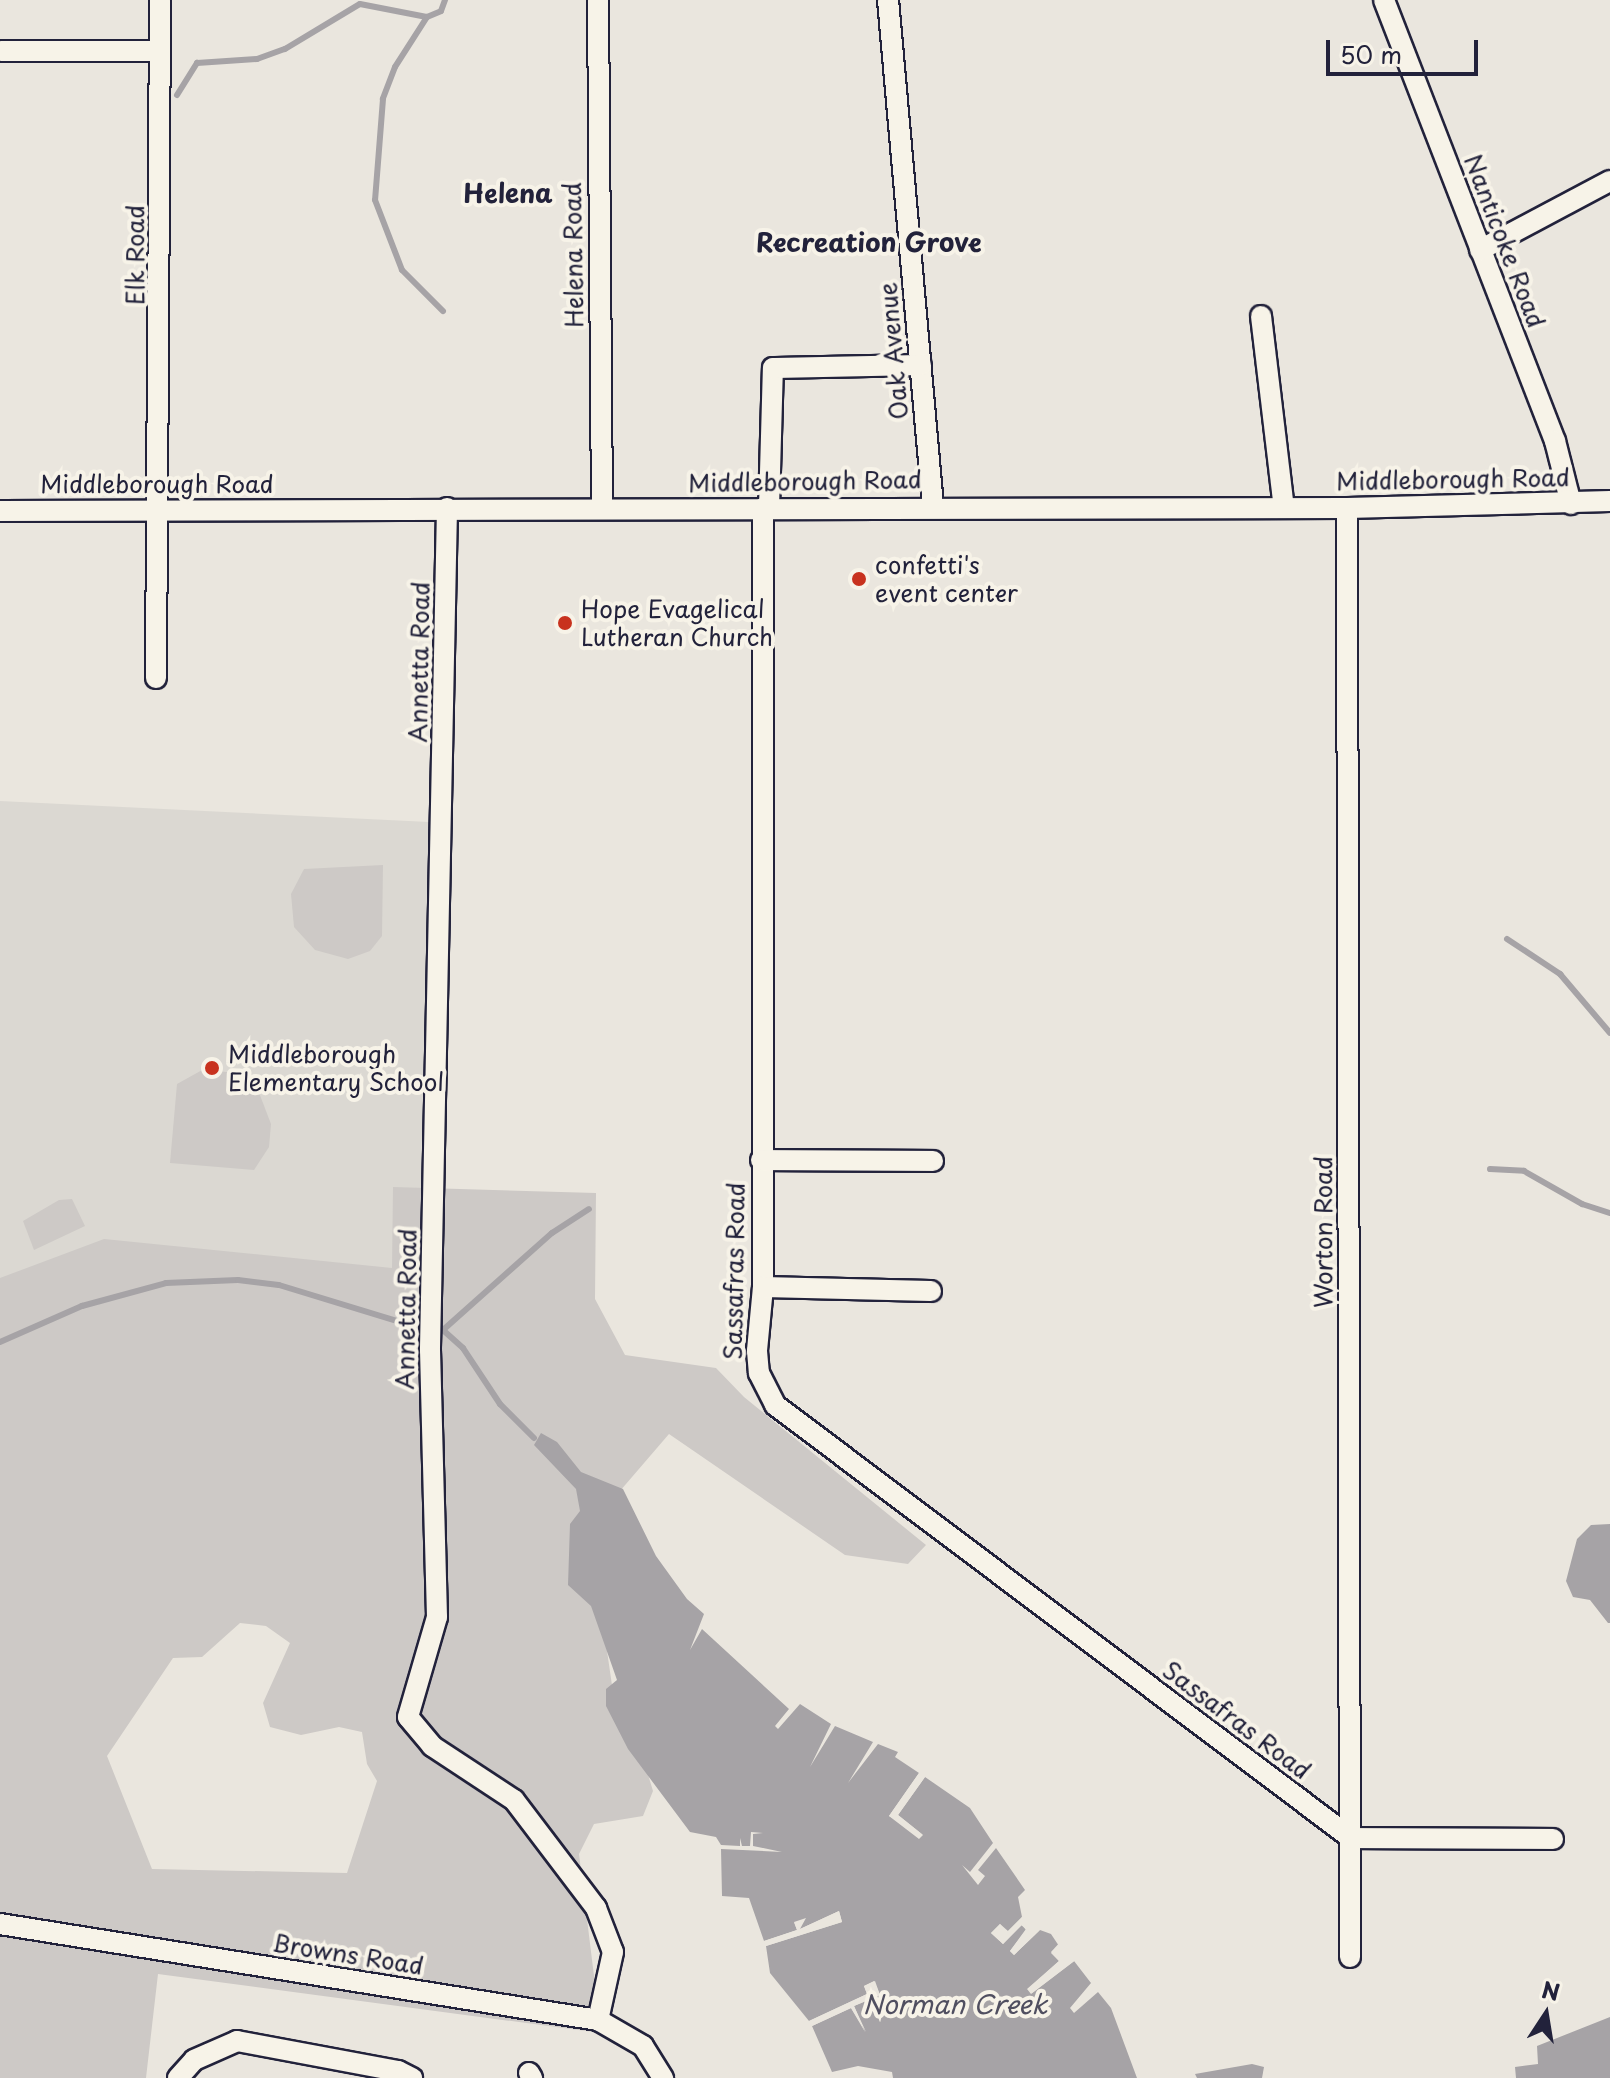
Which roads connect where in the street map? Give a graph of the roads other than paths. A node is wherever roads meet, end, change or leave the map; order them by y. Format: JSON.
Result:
{"nodes":[{"id":1,"x":160,"y":0,"type":"edge"},
{"id":2,"x":598,"y":0,"type":"edge"},
{"id":3,"x":888,"y":0,"type":"edge"},
{"id":4,"x":1384,"y":0,"type":"edge"},
{"id":5,"x":1,"y":51,"type":"edge"},
{"id":6,"x":160,"y":51,"type":"junction"},
{"id":7,"x":1610,"y":181,"type":"edge"},
{"id":8,"x":1480,"y":250,"type":"junction"},
{"id":9,"x":1261,"y":316,"type":"dead end"},
{"id":10,"x":921,"y":365,"type":"junction"},
{"id":11,"x":1610,"y":501,"type":"edge"},
{"id":12,"x":1571,"y":504,"type":"junction"},
{"id":13,"x":933,"y":506,"type":"junction"},
{"id":14,"x":447,"y":508,"type":"junction"},
{"id":15,"x":766,"y":508,"type":"junction"},
{"id":16,"x":1284,"y":508,"type":"junction"},
{"id":17,"x":1347,"y":508,"type":"junction"},
{"id":18,"x":602,"y":509,"type":"junction"},
{"id":19,"x":159,"y":510,"type":"junction"},
{"id":20,"x":0,"y":511,"type":"edge"},
{"id":21,"x":156,"y":678,"type":"dead end"},
{"id":22,"x":761,"y":1160,"type":"junction"},
{"id":23,"x":933,"y":1161,"type":"dead end"},
{"id":24,"x":763,"y":1287,"type":"junction"},
{"id":25,"x":931,"y":1291,"type":"dead end"},
{"id":26,"x":1351,"y":1838,"type":"junction"},
{"id":27,"x":1553,"y":1839,"type":"dead end"},
{"id":28,"x":0,"y":1924,"type":"edge"},
{"id":29,"x":1350,"y":1957,"type":"dead end"},
{"id":30,"x":598,"y":2020,"type":"junction"},
{"id":31,"x":178,"y":2078,"type":"edge"},
{"id":32,"x":412,"y":2078,"type":"edge"},
{"id":33,"x":663,"y":2078,"type":"edge"}],
"edges":[{"from":1,"to":6,"type":"street","name":"Elk Road"},
{"from":2,"to":18,"type":"street","name":"Helena Road"},
{"from":3,"to":10,"type":"street","name":"Oak Avenue"},
{"from":4,"to":8,"type":"street","name":"Nanticoke Road"},
{"from":5,"to":6,"type":"street"},
{"from":6,"to":19,"type":"street","name":"Elk Road"},
{"from":7,"to":8,"type":"street"},
{"from":8,"to":12,"type":"street","name":"Nanticoke Road"},
{"from":9,"to":16,"type":"street"},
{"from":10,"to":13,"type":"street","name":"Oak Avenue"},
{"from":10,"to":15,"type":"street","name":"Sassafras Road"},
{"from":11,"to":12,"type":"street","name":"Middleborough Road"},
{"from":12,"to":17,"type":"street","name":"Middleborough Road"},
{"from":13,"to":15,"type":"street","name":"Middleborough Road"},
{"from":13,"to":16,"type":"street","name":"Middleborough Road"},
{"from":14,"to":18,"type":"street","name":"Middleborough Road"},
{"from":14,"to":19,"type":"street","name":"Middleborough Road"},
{"from":14,"to":30,"type":"street","name":"Annetta Road"},
{"from":15,"to":18,"type":"street","name":"Middleborough Road"},
{"from":15,"to":22,"type":"street","name":"Sassafras Road"},
{"from":16,"to":17,"type":"street","name":"Middleborough Road"},
{"from":17,"to":26,"type":"street","name":"Worton Road"},
{"from":19,"to":20,"type":"street","name":"Middleborough Road"},
{"from":19,"to":21,"type":"street","name":"Elk Road"},
{"from":22,"to":23,"type":"street"},
{"from":22,"to":24,"type":"street","name":"Sassafras Road"},
{"from":24,"to":25,"type":"street"},
{"from":24,"to":26,"type":"street","name":"Sassafras Road"},
{"from":26,"to":27,"type":"street"},
{"from":26,"to":29,"type":"street","name":"Worton Road"},
{"from":28,"to":30,"type":"street","name":"Browns Road"},
{"from":30,"to":33,"type":"street","name":"Browns Road"},
{"from":31,"to":32,"type":"street"}]}
